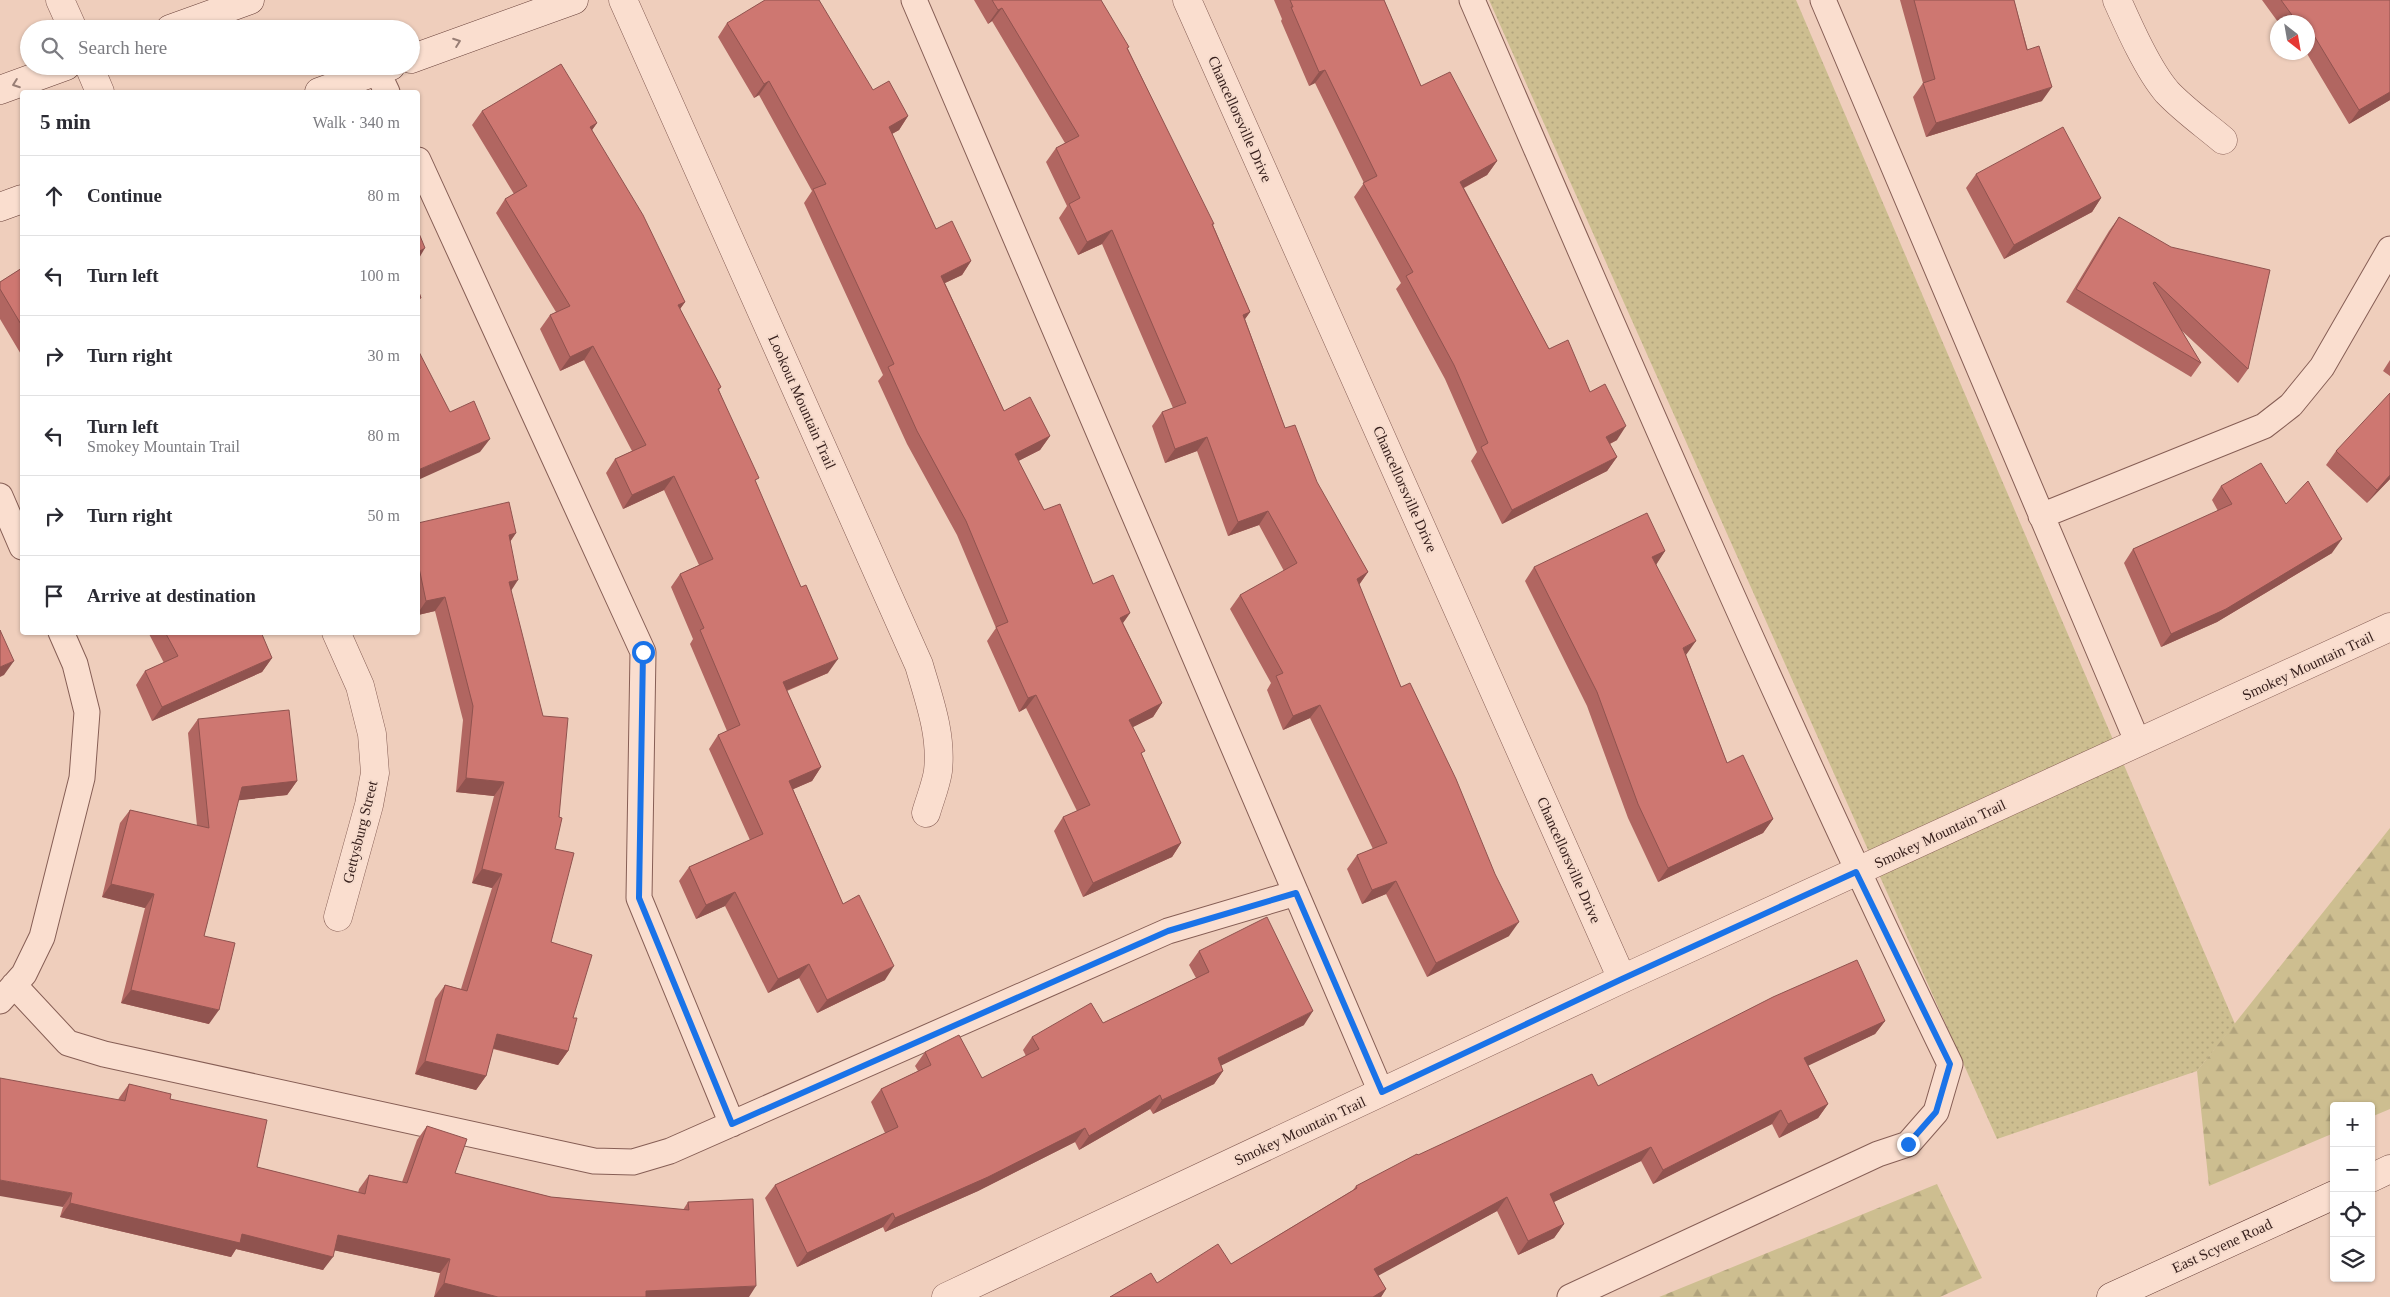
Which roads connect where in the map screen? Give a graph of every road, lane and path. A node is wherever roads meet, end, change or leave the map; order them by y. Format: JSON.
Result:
{"nodes":[{"id":1,"x":60,"y":0,"type":"edge"},
{"id":2,"x":250,"y":0,"type":"edge"},
{"id":3,"x":574,"y":0,"type":"edge"},
{"id":4,"x":623,"y":0,"type":"edge"},
{"id":5,"x":914,"y":0,"type":"edge"},
{"id":6,"x":1187,"y":0,"type":"edge"},
{"id":7,"x":1472,"y":0,"type":"edge"},
{"id":8,"x":1823,"y":0,"type":"edge"},
{"id":9,"x":2117,"y":0,"type":"edge"},
{"id":10,"x":69,"y":20,"type":"edge"},
{"id":11,"x":195,"y":20,"type":"edge"},
{"id":12,"x":420,"y":56,"type":"edge"},
{"id":13,"x":41,"y":75,"type":"edge"},
{"id":14,"x":93,"y":75,"type":"edge"},
{"id":15,"x":385,"y":77,"type":"edge"},
{"id":16,"x":0,"y":90,"type":"edge"},
{"id":17,"x":99,"y":90,"type":"edge"},
{"id":18,"x":328,"y":90,"type":"edge"},
{"id":19,"x":2223,"y":140,"type":"dead end"},
{"id":20,"x":420,"y":164,"type":"edge"},
{"id":21,"x":20,"y":201,"type":"edge"},
{"id":22,"x":0,"y":208,"type":"edge"},
{"id":23,"x":2390,"y":249,"type":"edge"},
{"id":24,"x":0,"y":496,"type":"edge"},
{"id":25,"x":2041,"y":516,"type":"junction"},
{"id":26,"x":20,"y":542,"type":"edge"},
{"id":27,"x":2390,"y":627,"type":"edge"},
{"id":28,"x":62,"y":635,"type":"edge"},
{"id":29,"x":337,"y":635,"type":"edge"},
{"id":30,"x":2138,"y":744,"type":"junction"},
{"id":31,"x":926,"y":812,"type":"dead end"},
{"id":32,"x":1856,"y":872,"type":"junction"},
{"id":33,"x":1296,"y":893,"type":"junction"},
{"id":34,"x":338,"y":917,"type":"dead end"},
{"id":35,"x":1622,"y":979,"type":"junction"},
{"id":36,"x":7,"y":993,"type":"edge"},
{"id":37,"x":1382,"y":1092,"type":"junction"},
{"id":38,"x":732,"y":1124,"type":"junction"},
{"id":39,"x":2390,"y":1169,"type":"edge"},
{"id":40,"x":2375,"y":1176,"type":"edge"},
{"id":41,"x":2330,"y":1197,"type":"edge"},
{"id":42,"x":946,"y":1297,"type":"edge"},
{"id":43,"x":1570,"y":1297,"type":"edge"},
{"id":44,"x":2111,"y":1297,"type":"edge"}],
"edges":[{"from":1,"to":10,"type":"street"},
{"from":2,"to":11,"type":"street"},
{"from":12,"to":3,"type":"street","one_way":true},
{"from":4,"to":31,"type":"street","name":"Lookout Mountain Trail"},
{"from":5,"to":33,"type":"lane"},
{"from":6,"to":35,"type":"street","name":"Chancellorsville Drive"},
{"from":7,"to":32,"type":"lane"},
{"from":8,"to":25,"type":"lane"},
{"from":9,"to":19,"type":"street"},
{"from":13,"to":16,"type":"street","one_way":true},
{"from":14,"to":17,"type":"street"},
{"from":15,"to":18,"type":"street"},
{"from":20,"to":38,"type":"lane"},
{"from":21,"to":22,"type":"street"},
{"from":23,"to":25,"type":"lane"},
{"from":24,"to":26,"type":"lane"},
{"from":25,"to":30,"type":"lane"},
{"from":27,"to":30,"type":"street","name":"Smokey Mountain Trail"},
{"from":28,"to":36,"type":"lane"},
{"from":29,"to":34,"type":"street","name":"Gettysburg Street"},
{"from":30,"to":32,"type":"street","name":"Smokey Mountain Trail"},
{"from":32,"to":35,"type":"street","name":"Smokey Mountain Trail"},
{"from":32,"to":43,"type":"lane"},
{"from":33,"to":37,"type":"lane"},
{"from":33,"to":38,"type":"lane"},
{"from":35,"to":37,"type":"street","name":"Smokey Mountain Trail"},
{"from":36,"to":38,"type":"lane"},
{"from":37,"to":42,"type":"street","name":"Smokey Mountain Trail"},
{"from":39,"to":40,"type":"street"},
{"from":41,"to":44,"type":"street","name":"East Scyene Road"}]}
